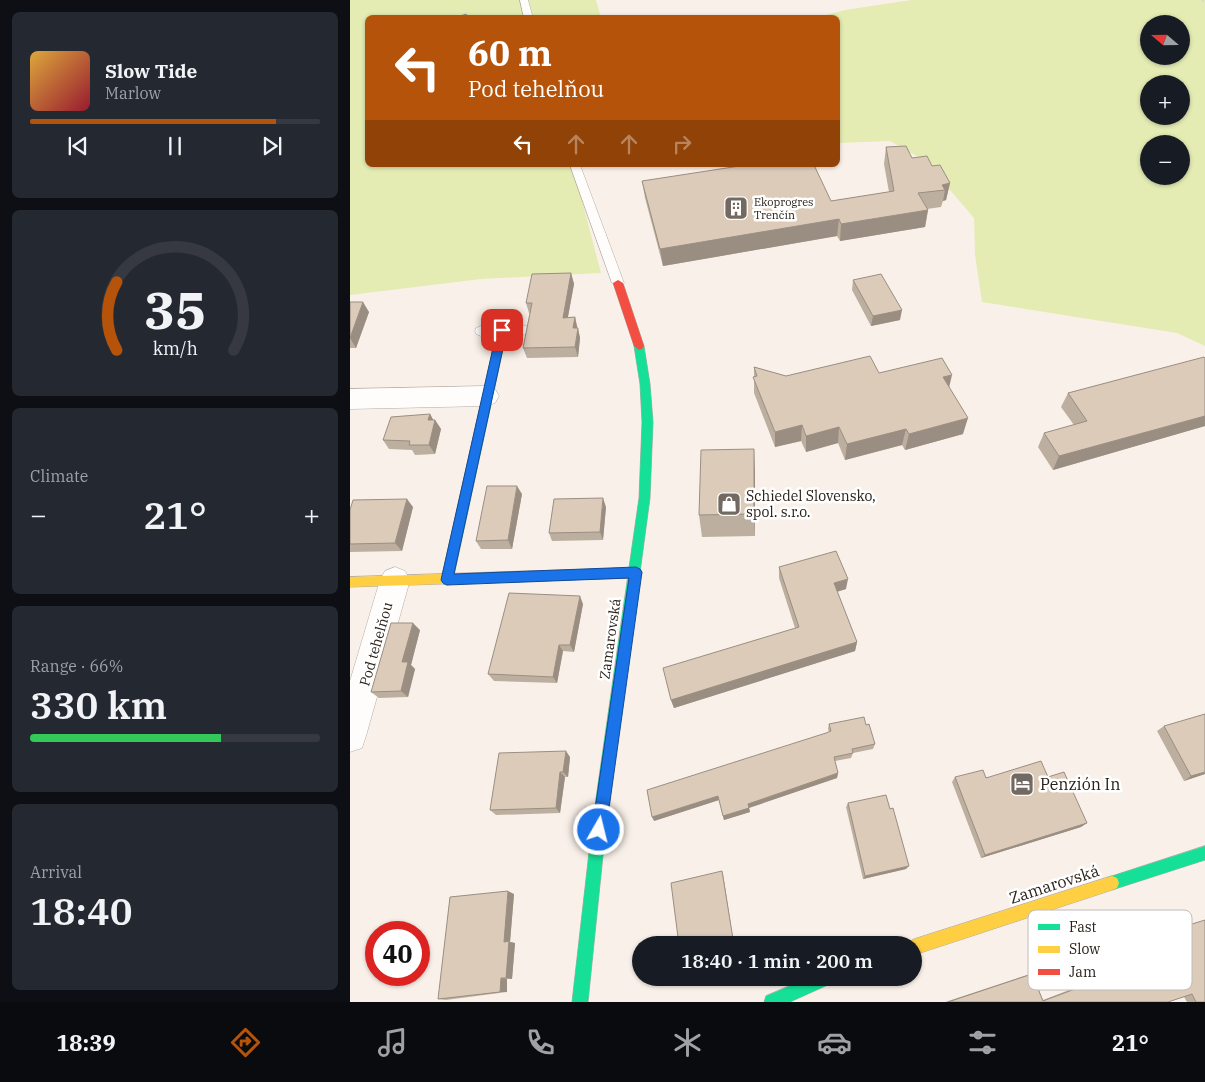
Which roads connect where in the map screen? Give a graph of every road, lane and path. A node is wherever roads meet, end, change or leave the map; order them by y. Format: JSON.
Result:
{"nodes":[{"id":1,"x":524,"y":0,"type":"edge"},
{"id":2,"x":528,"y":15,"type":"edge"},
{"id":3,"x":575,"y":167,"type":"edge"},
{"id":4,"x":618,"y":282,"type":"joint"},
{"id":5,"x":502,"y":330,"type":"junction"},
{"id":6,"x":523,"y":330,"type":"dead end"},
{"id":7,"x":481,"y":331,"type":"dead end"},
{"id":8,"x":486,"y":396,"type":"junction"},
{"id":9,"x":350,"y":399,"type":"edge"},
{"id":10,"x":636,"y":572,"type":"junction"},
{"id":11,"x":395,"y":580,"type":"junction"},
{"id":12,"x":447,"y":580,"type":"junction"},
{"id":13,"x":350,"y":582,"type":"edge"},
{"id":14,"x":350,"y":736,"type":"edge"},
{"id":15,"x":1205,"y":853,"type":"edge"},
{"id":16,"x":1028,"y":910,"type":"edge"},
{"id":17,"x":1029,"y":910,"type":"edge"},
{"id":18,"x":922,"y":944,"type":"edge"},
{"id":19,"x":807,"y":986,"type":"edge"},
{"id":20,"x":580,"y":1002,"type":"edge"},
{"id":21,"x":772,"y":1002,"type":"edge"}],
"edges":[{"from":1,"to":2,"type":"lane"},
{"from":3,"to":4,"type":"lane"},
{"from":4,"to":10,"type":"street","name":"Zamarovská"},
{"from":5,"to":6,"type":"lane"},
{"from":5,"to":7,"type":"lane"},
{"from":5,"to":8,"type":"street"},
{"from":8,"to":9,"type":"street"},
{"from":8,"to":12,"type":"street"},
{"from":10,"to":12,"type":"street","name":"Pod tehelňou"},
{"from":10,"to":20,"type":"street","name":"Zamarovská"},
{"from":11,"to":12,"type":"street","name":"Pod tehelňou"},
{"from":11,"to":13,"type":"street","name":"Pod tehelňou"},
{"from":11,"to":14,"type":"street","name":"Pod tehelňou"},
{"from":15,"to":17,"type":"street","name":"Zamarovská"},
{"from":16,"to":18,"type":"street","name":"Zamarovská"},
{"from":19,"to":21,"type":"street"}]}
